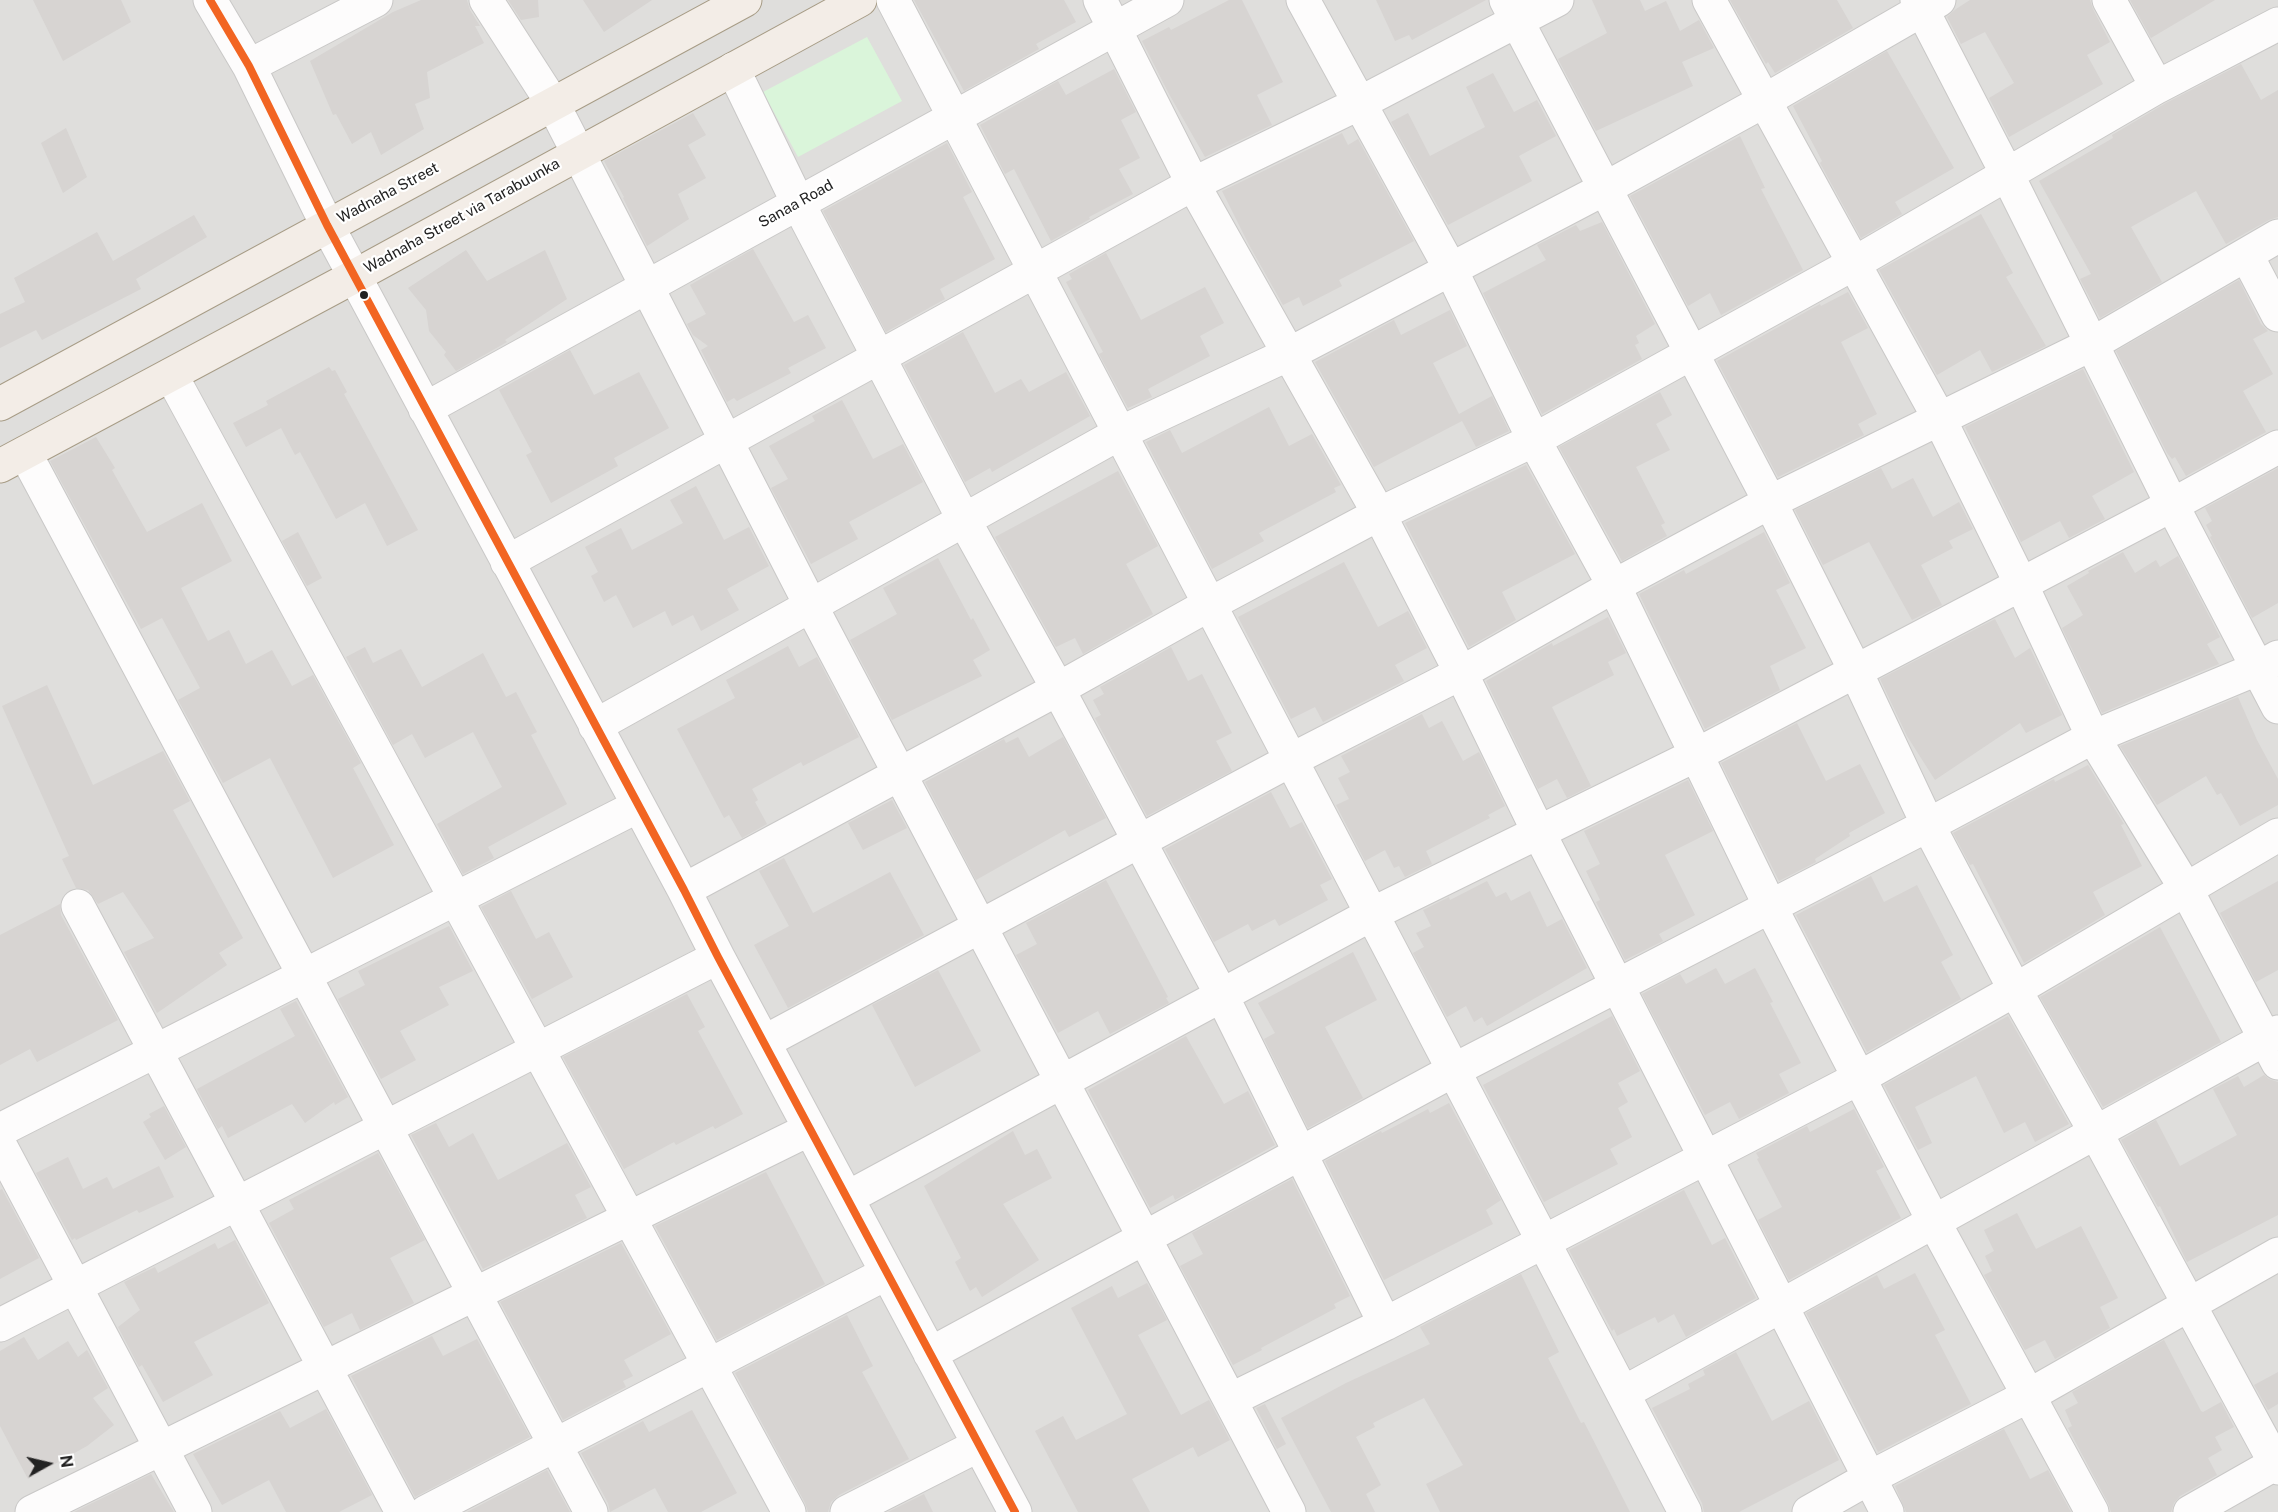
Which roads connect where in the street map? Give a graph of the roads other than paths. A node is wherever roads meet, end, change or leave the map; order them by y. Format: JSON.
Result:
{"nodes":[{"id":1,"x":210,"y":0,"type":"edge"},
{"id":2,"x":376,"y":0,"type":"edge"},
{"id":3,"x":486,"y":0,"type":"edge"},
{"id":4,"x":745,"y":0,"type":"edge"},
{"id":5,"x":860,"y":0,"type":"edge"},
{"id":6,"x":893,"y":0,"type":"edge"},
{"id":7,"x":1167,"y":0,"type":"edge"},
{"id":8,"x":1303,"y":0,"type":"edge"},
{"id":9,"x":1557,"y":0,"type":"edge"},
{"id":10,"x":1709,"y":0,"type":"edge"},
{"id":11,"x":2109,"y":0,"type":"edge"},
{"id":12,"x":1926,"y":3,"type":"edge"},
{"id":13,"x":709,"y":9,"type":"edge"},
{"id":14,"x":1512,"y":10,"type":"edge"},
{"id":15,"x":1107,"y":14,"type":"edge"},
{"id":16,"x":2278,"y":24,"type":"edge"},
{"id":17,"x":249,"y":66,"type":"junction"},
{"id":18,"x":733,"y":69,"type":"junction"},
{"id":19,"x":2157,"y":87,"type":"junction"},
{"id":20,"x":1764,"y":101,"type":"junction"},
{"id":21,"x":553,"y":104,"type":"junction"},
{"id":22,"x":1358,"y":104,"type":"junction"},
{"id":23,"x":954,"y":117,"type":"junction"},
{"id":24,"x":578,"y":152,"type":"junction"},
{"id":25,"x":2007,"y":174,"type":"junction"},
{"id":26,"x":1192,"y":183,"type":"junction"},
{"id":27,"x":1604,"y":189,"type":"junction"},
{"id":28,"x":798,"y":203,"type":"junction"},
{"id":29,"x":327,"y":225,"type":"junction"},
{"id":30,"x":2278,"y":236,"type":"edge"},
{"id":31,"x":2247,"y":256,"type":"junction"},
{"id":32,"x":1853,"y":264,"type":"junction"},
{"id":33,"x":1450,"y":268,"type":"junction"},
{"id":34,"x":1035,"y":271,"type":"junction"},
{"id":35,"x":355,"y":276,"type":"junction"},
{"id":36,"x":648,"y":286,"type":"junction"},
{"id":37,"x":2278,"y":315,"type":"edge"},
{"id":38,"x":2092,"y":344,"type":"junction"},
{"id":39,"x":1289,"y":354,"type":"junction"},
{"id":40,"x":1690,"y":354,"type":"junction"},
{"id":41,"x":879,"y":357,"type":"junction"},
{"id":42,"x":171,"y":375,"type":"junction"},
{"id":43,"x":0,"y":404,"type":"edge"},
{"id":44,"x":425,"y":409,"type":"junction"},
{"id":45,"x":1939,"y":418,"type":"junction"},
{"id":46,"x":1120,"y":433,"type":"junction"},
{"id":47,"x":727,"y":440,"type":"junction"},
{"id":48,"x":1534,"y":440,"type":"junction"},
{"id":49,"x":2278,"y":447,"type":"edge"},
{"id":50,"x":12,"y":459,"type":"edge"},
{"id":51,"x":1770,"y":502,"type":"junction"},
{"id":52,"x":2172,"y":505,"type":"junction"},
{"id":53,"x":1379,"y":514,"type":"junction"},
{"id":54,"x":964,"y":520,"type":"junction"},
{"id":55,"x":507,"y":562,"type":"junction"},
{"id":56,"x":2021,"y":584,"type":"junction"},
{"id":57,"x":1614,"y":586,"type":"junction"},
{"id":58,"x":1209,"y":604,"type":"junction"},
{"id":59,"x":811,"y":606,"type":"junction"},
{"id":60,"x":2269,"y":662,"type":"edge"},
{"id":61,"x":1856,"y":672,"type":"junction"},
{"id":62,"x":1461,"y":673,"type":"junction"},
{"id":63,"x":1058,"y":689,"type":"junction"},
{"id":64,"x":2278,"y":707,"type":"edge"},
{"id":65,"x":595,"y":726,"type":"junction"},
{"id":66,"x":2093,"y":736,"type":"junction"},
{"id":67,"x":1696,"y":755,"type":"junction"},
{"id":68,"x":1291,"y":760,"type":"junction"},
{"id":69,"x":899,"y":774,"type":"junction"},
{"id":70,"x":638,"y":806,"type":"junction"},
{"id":71,"x":1929,"y":825,"type":"junction"},
{"id":72,"x":1539,"y":833,"type":"junction"},
{"id":73,"x":2278,"y":835,"type":"edge"},
{"id":74,"x":1139,"y":841,"type":"junction"},
{"id":75,"x":2186,"y":889,"type":"junction"},
{"id":76,"x":684,"y":890,"type":"junction"},
{"id":77,"x":456,"y":899,"type":"junction"},
{"id":78,"x":78,"y":906,"type":"dead end"},
{"id":79,"x":1770,"y":906,"type":"junction"},
{"id":80,"x":1372,"y":914,"type":"junction"},
{"id":81,"x":981,"y":926,"type":"junction"},
{"id":82,"x":718,"y":957,"type":"junction"},
{"id":83,"x":304,"y":976,"type":"junction"},
{"id":84,"x":1617,"y":985,"type":"junction"},
{"id":85,"x":2015,"y":990,"type":"junction"},
{"id":86,"x":1222,"y":996,"type":"junction"},
{"id":87,"x":764,"y":1042,"type":"junction"},
{"id":88,"x":2274,"y":1045,"type":"edge"},
{"id":89,"x":538,"y":1050,"type":"junction"},
{"id":90,"x":156,"y":1051,"type":"junction"},
{"id":91,"x":1454,"y":1070,"type":"junction"},
{"id":92,"x":1859,"y":1078,"type":"junction"},
{"id":93,"x":1063,"y":1081,"type":"junction"},
{"id":94,"x":385,"y":1127,"type":"junction"},
{"id":95,"x":810,"y":1129,"type":"junction"},
{"id":96,"x":0,"y":1130,"type":"edge"},
{"id":97,"x":2096,"y":1133,"type":"junction"},
{"id":98,"x":0,"y":1145,"type":"edge"},
{"id":99,"x":1299,"y":1154,"type":"junction"},
{"id":100,"x":1706,"y":1157,"type":"junction"},
{"id":101,"x":847,"y":1198,"type":"junction"},
{"id":102,"x":237,"y":1204,"type":"junction"},
{"id":103,"x":629,"y":1218,"type":"junction"},
{"id":104,"x":1934,"y":1222,"type":"junction"},
{"id":105,"x":1145,"y":1238,"type":"junction"},
{"id":106,"x":1543,"y":1241,"type":"junction"},
{"id":107,"x":2278,"y":1254,"type":"edge"},
{"id":108,"x":887,"y":1273,"type":"junction"},
{"id":109,"x":75,"y":1287,"type":"junction"},
{"id":110,"x":475,"y":1294,"type":"junction"},
{"id":111,"x":2188,"y":1304,"type":"junction"},
{"id":112,"x":1783,"y":1305,"type":"junction"},
{"id":113,"x":1385,"y":1324,"type":"junction"},
{"id":114,"x":0,"y":1325,"type":"edge"},
{"id":115,"x":930,"y":1354,"type":"junction"},
{"id":116,"x":709,"y":1365,"type":"junction"},
{"id":117,"x":325,"y":1368,"type":"junction"},
{"id":118,"x":1623,"y":1393,"type":"junction"},
{"id":119,"x":2028,"y":1396,"type":"junction"},
{"id":120,"x":1230,"y":1400,"type":"junction"},
{"id":121,"x":556,"y":1444,"type":"junction"},
{"id":122,"x":979,"y":1445,"type":"junction"},
{"id":123,"x":161,"y":1448,"type":"junction"},
{"id":124,"x":2277,"y":1465,"type":"edge"},
{"id":125,"x":1869,"y":1478,"type":"junction"},
{"id":126,"x":32,"y":1512,"type":"edge"},
{"id":127,"x":195,"y":1512,"type":"edge"},
{"id":128,"x":402,"y":1512,"type":"edge"},
{"id":129,"x":426,"y":1512,"type":"edge"},
{"id":130,"x":591,"y":1512,"type":"edge"},
{"id":131,"x":789,"y":1512,"type":"edge"},
{"id":132,"x":847,"y":1512,"type":"edge"},
{"id":133,"x":1015,"y":1512,"type":"edge"},
{"id":134,"x":1289,"y":1512,"type":"edge"},
{"id":135,"x":1685,"y":1512,"type":"edge"},
{"id":136,"x":1809,"y":1512,"type":"edge"},
{"id":137,"x":1887,"y":1512,"type":"edge"},
{"id":138,"x":2092,"y":1512,"type":"edge"},
{"id":139,"x":2190,"y":1512,"type":"edge"}],
"edges":[{"from":1,"to":17,"type":"street"},
{"from":2,"to":17,"type":"street"},
{"from":3,"to":21,"type":"street"},
{"from":4,"to":13,"type":"main road","name":"Wadnaha Street"},
{"from":5,"to":18,"type":"main road","name":"Wadnaha Street via Tarabuunka"},
{"from":6,"to":23,"type":"street"},
{"from":7,"to":15,"type":"street","name":"Sanaa Road"},
{"from":8,"to":22,"type":"street"},
{"from":9,"to":14,"type":"street"},
{"from":10,"to":20,"type":"street"},
{"from":11,"to":19,"type":"street"},
{"from":12,"to":20,"type":"street"},
{"from":12,"to":25,"type":"street"},
{"from":13,"to":21,"type":"main road","name":"Wadnaha Street"},
{"from":14,"to":22,"type":"street"},
{"from":14,"to":27,"type":"street"},
{"from":15,"to":23,"type":"street","name":"Sanaa Road"},
{"from":15,"to":26,"type":"street"},
{"from":16,"to":19,"type":"street"},
{"from":17,"to":29,"type":"street"},
{"from":18,"to":24,"type":"main road","name":"Wadnaha Street via Tarabuunka"},
{"from":18,"to":28,"type":"street"},
{"from":19,"to":25,"type":"street"},
{"from":20,"to":27,"type":"street"},
{"from":20,"to":32,"type":"street"},
{"from":21,"to":24,"type":"street"},
{"from":21,"to":29,"type":"main road","name":"Wadnaha Street"},
{"from":22,"to":26,"type":"street"},
{"from":22,"to":33,"type":"street"},
{"from":23,"to":28,"type":"street","name":"Sanaa Road"},
{"from":23,"to":34,"type":"street"},
{"from":24,"to":35,"type":"main road","name":"Wadnaha Street via Tarabuunka"},
{"from":24,"to":36,"type":"street"},
{"from":25,"to":32,"type":"street"},
{"from":25,"to":38,"type":"street"},
{"from":26,"to":34,"type":"street"},
{"from":26,"to":39,"type":"street"},
{"from":27,"to":33,"type":"street"},
{"from":27,"to":40,"type":"street"},
{"from":28,"to":36,"type":"street","name":"Sanaa Road"},
{"from":28,"to":41,"type":"street"},
{"from":29,"to":35,"type":"street"},
{"from":29,"to":43,"type":"main road","name":"Wadnaha Street"},
{"from":30,"to":31,"type":"street"},
{"from":31,"to":37,"type":"street"},
{"from":31,"to":38,"type":"street"},
{"from":32,"to":40,"type":"street"},
{"from":32,"to":45,"type":"street"},
{"from":33,"to":39,"type":"street"},
{"from":33,"to":48,"type":"street"},
{"from":34,"to":41,"type":"street"},
{"from":34,"to":46,"type":"street"},
{"from":35,"to":42,"type":"main road","name":"Wadnaha Street via Tarabuunka"},
{"from":35,"to":44,"type":"street"},
{"from":36,"to":44,"type":"street","name":"Sanaa Road"},
{"from":36,"to":47,"type":"street"},
{"from":38,"to":45,"type":"street"},
{"from":38,"to":52,"type":"street"},
{"from":39,"to":46,"type":"street"},
{"from":39,"to":53,"type":"street"},
{"from":40,"to":48,"type":"street"},
{"from":40,"to":51,"type":"street"},
{"from":41,"to":47,"type":"street"},
{"from":41,"to":54,"type":"street"},
{"from":42,"to":50,"type":"main road","name":"Wadnaha Street via Tarabuunka"},
{"from":42,"to":77,"type":"street"},
{"from":44,"to":55,"type":"street"},
{"from":45,"to":51,"type":"street"},
{"from":45,"to":56,"type":"street"},
{"from":46,"to":54,"type":"street"},
{"from":46,"to":58,"type":"street"},
{"from":47,"to":55,"type":"street"},
{"from":47,"to":59,"type":"street"},
{"from":48,"to":53,"type":"street"},
{"from":48,"to":57,"type":"street"},
{"from":49,"to":52,"type":"street"},
{"from":50,"to":83,"type":"street"},
{"from":51,"to":57,"type":"street"},
{"from":51,"to":61,"type":"street"},
{"from":52,"to":56,"type":"street"},
{"from":52,"to":60,"type":"street"},
{"from":53,"to":58,"type":"street"},
{"from":53,"to":62,"type":"street"},
{"from":54,"to":59,"type":"street"},
{"from":54,"to":63,"type":"street"},
{"from":55,"to":65,"type":"street"},
{"from":56,"to":61,"type":"street"},
{"from":56,"to":66,"type":"street"},
{"from":57,"to":62,"type":"street"},
{"from":57,"to":67,"type":"street"},
{"from":58,"to":63,"type":"street"},
{"from":58,"to":68,"type":"street"},
{"from":59,"to":65,"type":"street"},
{"from":59,"to":69,"type":"street"},
{"from":60,"to":64,"type":"street"},
{"from":60,"to":66,"type":"street"},
{"from":61,"to":67,"type":"street"},
{"from":61,"to":71,"type":"street"},
{"from":62,"to":68,"type":"street"},
{"from":62,"to":72,"type":"street"},
{"from":63,"to":69,"type":"street"},
{"from":63,"to":74,"type":"street"},
{"from":65,"to":70,"type":"street"},
{"from":66,"to":71,"type":"street"},
{"from":66,"to":75,"type":"street"},
{"from":67,"to":72,"type":"street"},
{"from":67,"to":79,"type":"street"},
{"from":68,"to":74,"type":"street"},
{"from":68,"to":80,"type":"street"},
{"from":69,"to":76,"type":"street"},
{"from":69,"to":81,"type":"street"},
{"from":70,"to":76,"type":"street"},
{"from":70,"to":77,"type":"street"},
{"from":71,"to":79,"type":"street"},
{"from":71,"to":85,"type":"street"},
{"from":72,"to":80,"type":"street"},
{"from":72,"to":84,"type":"street"},
{"from":73,"to":75,"type":"street"},
{"from":74,"to":81,"type":"street"},
{"from":74,"to":86,"type":"street"},
{"from":75,"to":85,"type":"street"},
{"from":75,"to":88,"type":"street"},
{"from":76,"to":82,"type":"street"},
{"from":77,"to":83,"type":"street"},
{"from":77,"to":89,"type":"street"},
{"from":78,"to":90,"type":"street"},
{"from":79,"to":84,"type":"street"},
{"from":79,"to":92,"type":"street"},
{"from":80,"to":86,"type":"street"},
{"from":80,"to":91,"type":"street"},
{"from":81,"to":87,"type":"street"},
{"from":81,"to":93,"type":"street"},
{"from":82,"to":87,"type":"street"},
{"from":82,"to":89,"type":"street"},
{"from":83,"to":90,"type":"street"},
{"from":83,"to":94,"type":"street"},
{"from":84,"to":91,"type":"street"},
{"from":84,"to":100,"type":"street"},
{"from":85,"to":92,"type":"street"},
{"from":85,"to":97,"type":"street"},
{"from":86,"to":93,"type":"street"},
{"from":86,"to":99,"type":"street"},
{"from":87,"to":95,"type":"street"},
{"from":88,"to":97,"type":"street"},
{"from":89,"to":94,"type":"street"},
{"from":89,"to":103,"type":"street"},
{"from":90,"to":96,"type":"street"},
{"from":90,"to":102,"type":"street"},
{"from":91,"to":99,"type":"street"},
{"from":91,"to":106,"type":"street"},
{"from":92,"to":100,"type":"street"},
{"from":92,"to":104,"type":"street"},
{"from":93,"to":101,"type":"street"},
{"from":93,"to":105,"type":"street"},
{"from":94,"to":102,"type":"street"},
{"from":94,"to":110,"type":"street"},
{"from":95,"to":101,"type":"street"},
{"from":95,"to":103,"type":"street"},
{"from":97,"to":104,"type":"street"},
{"from":97,"to":111,"type":"street"},
{"from":98,"to":109,"type":"street"},
{"from":99,"to":105,"type":"street"},
{"from":99,"to":113,"type":"street"},
{"from":100,"to":106,"type":"street"},
{"from":100,"to":112,"type":"street"},
{"from":101,"to":108,"type":"street"},
{"from":102,"to":109,"type":"street"},
{"from":102,"to":117,"type":"street"},
{"from":103,"to":110,"type":"street"},
{"from":103,"to":116,"type":"street"},
{"from":104,"to":112,"type":"street"},
{"from":104,"to":119,"type":"street"},
{"from":105,"to":115,"type":"street"},
{"from":105,"to":120,"type":"street"},
{"from":106,"to":113,"type":"street"},
{"from":106,"to":118,"type":"street"},
{"from":107,"to":111,"type":"street"},
{"from":108,"to":115,"type":"street"},
{"from":108,"to":116,"type":"street"},
{"from":109,"to":114,"type":"street"},
{"from":109,"to":123,"type":"street"},
{"from":110,"to":117,"type":"street"},
{"from":110,"to":121,"type":"street"},
{"from":111,"to":119,"type":"street"},
{"from":111,"to":124,"type":"street"},
{"from":112,"to":118,"type":"street"},
{"from":112,"to":125,"type":"street"},
{"from":113,"to":120,"type":"street"},
{"from":115,"to":122,"type":"street"},
{"from":116,"to":121,"type":"street"},
{"from":116,"to":131,"type":"street"},
{"from":117,"to":123,"type":"street"},
{"from":117,"to":128,"type":"street"},
{"from":118,"to":135,"type":"street"},
{"from":119,"to":125,"type":"street"},
{"from":119,"to":138,"type":"street"},
{"from":120,"to":134,"type":"street"},
{"from":121,"to":129,"type":"street"},
{"from":121,"to":130,"type":"street"},
{"from":122,"to":132,"type":"street"},
{"from":122,"to":133,"type":"street"},
{"from":123,"to":126,"type":"street"},
{"from":123,"to":127,"type":"street"},
{"from":124,"to":139,"type":"street"},
{"from":125,"to":136,"type":"street"},
{"from":125,"to":137,"type":"street"}]}
